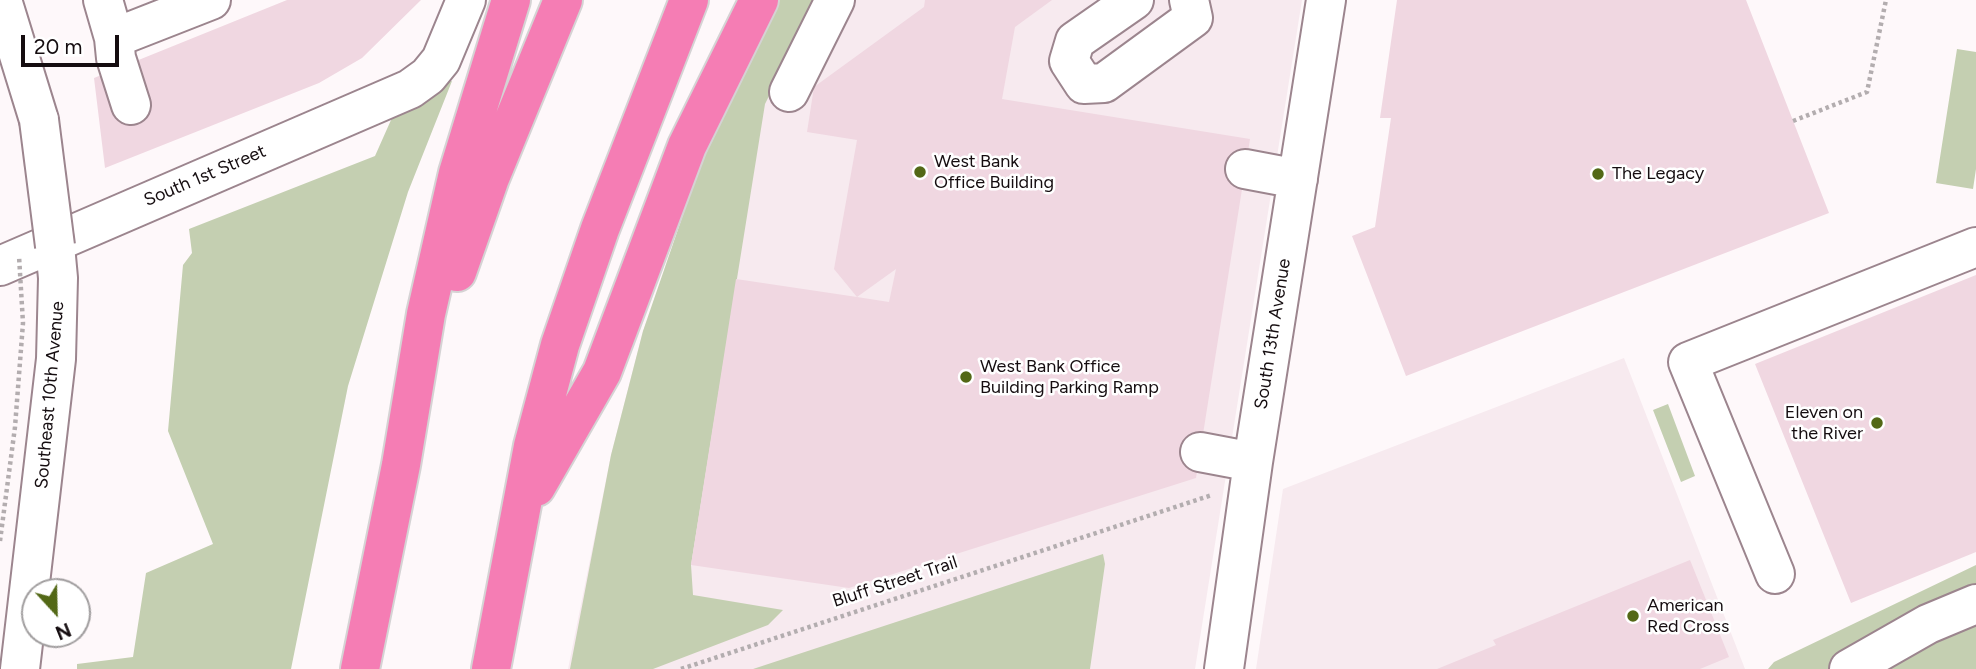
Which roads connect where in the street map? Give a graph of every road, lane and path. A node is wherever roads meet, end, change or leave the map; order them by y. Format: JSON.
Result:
{"nodes":[{"id":1,"x":2,"y":0,"type":"edge"},
{"id":2,"x":29,"y":0,"type":"edge"},
{"id":3,"x":103,"y":0,"type":"edge"},
{"id":4,"x":211,"y":0,"type":"edge"},
{"id":5,"x":466,"y":0,"type":"edge"},
{"id":6,"x":511,"y":0,"type":"edge"},
{"id":7,"x":563,"y":0,"type":"edge"},
{"id":8,"x":689,"y":0,"type":"edge"},
{"id":9,"x":759,"y":0,"type":"edge"},
{"id":10,"x":835,"y":0,"type":"edge"},
{"id":11,"x":1134,"y":0,"type":"edge"},
{"id":12,"x":1189,"y":0,"type":"edge"},
{"id":13,"x":1326,"y":0,"type":"edge"},
{"id":14,"x":1886,"y":0,"type":"edge"},
{"id":15,"x":114,"y":38,"type":"junction"},
{"id":16,"x":789,"y":92,"type":"dead end"},
{"id":17,"x":131,"y":105,"type":"dead end"},
{"id":18,"x":39,"y":120,"type":"junction"},
{"id":19,"x":1793,"y":121,"type":"dead end"},
{"id":20,"x":1245,"y":169,"type":"dead end"},
{"id":21,"x":1298,"y":179,"type":"junction"},
{"id":22,"x":1976,"y":247,"type":"edge"},
{"id":23,"x":9,"y":256,"type":"edge"},
{"id":24,"x":1200,"y":452,"type":"dead end"},
{"id":25,"x":1253,"y":462,"type":"junction"},
{"id":26,"x":401,"y":465,"type":"junction"},
{"id":27,"x":1220,"y":492,"type":"dead end"},
{"id":28,"x":518,"y":519,"type":"junction"},
{"id":29,"x":0,"y":541,"type":"edge"},
{"id":30,"x":1775,"y":574,"type":"dead end"},
{"id":31,"x":1976,"y":604,"type":"edge"},
{"id":32,"x":20,"y":669,"type":"edge"},
{"id":33,"x":360,"y":669,"type":"edge"},
{"id":34,"x":491,"y":669,"type":"edge"},
{"id":35,"x":681,"y":669,"type":"edge"},
{"id":36,"x":1224,"y":669,"type":"edge"},
{"id":37,"x":1849,"y":669,"type":"edge"}],
"edges":[{"from":1,"to":18,"type":"street"},
{"from":2,"to":18,"type":"street"},
{"from":3,"to":15,"type":"street"},
{"from":4,"to":15,"type":"street"},
{"from":5,"to":23,"type":"street","name":"South 1st Street"},
{"from":6,"to":26,"type":"highway"},
{"from":7,"to":26,"type":"highway"},
{"from":8,"to":28,"type":"highway"},
{"from":9,"to":28,"type":"highway"},
{"from":10,"to":16,"type":"street"},
{"from":11,"to":12,"type":"street"},
{"from":13,"to":21,"type":"street","name":"South 13th Avenue"},
{"from":14,"to":19,"type":"path"},
{"from":15,"to":17,"type":"street"},
{"from":18,"to":32,"type":"street","name":"Southeast 10th Avenue","bridge":true},
{"from":20,"to":21,"type":"street"},
{"from":21,"to":25,"type":"street","name":"South 13th Avenue"},
{"from":22,"to":30,"type":"street"},
{"from":23,"to":29,"type":"path","bridge":true},
{"from":24,"to":25,"type":"street"},
{"from":25,"to":36,"type":"street","name":"South 13th Avenue"},
{"from":26,"to":33,"type":"highway"},
{"from":27,"to":35,"type":"path","name":"Bluff Street Trail"},
{"from":28,"to":34,"type":"highway"},
{"from":31,"to":37,"type":"street"}]}
